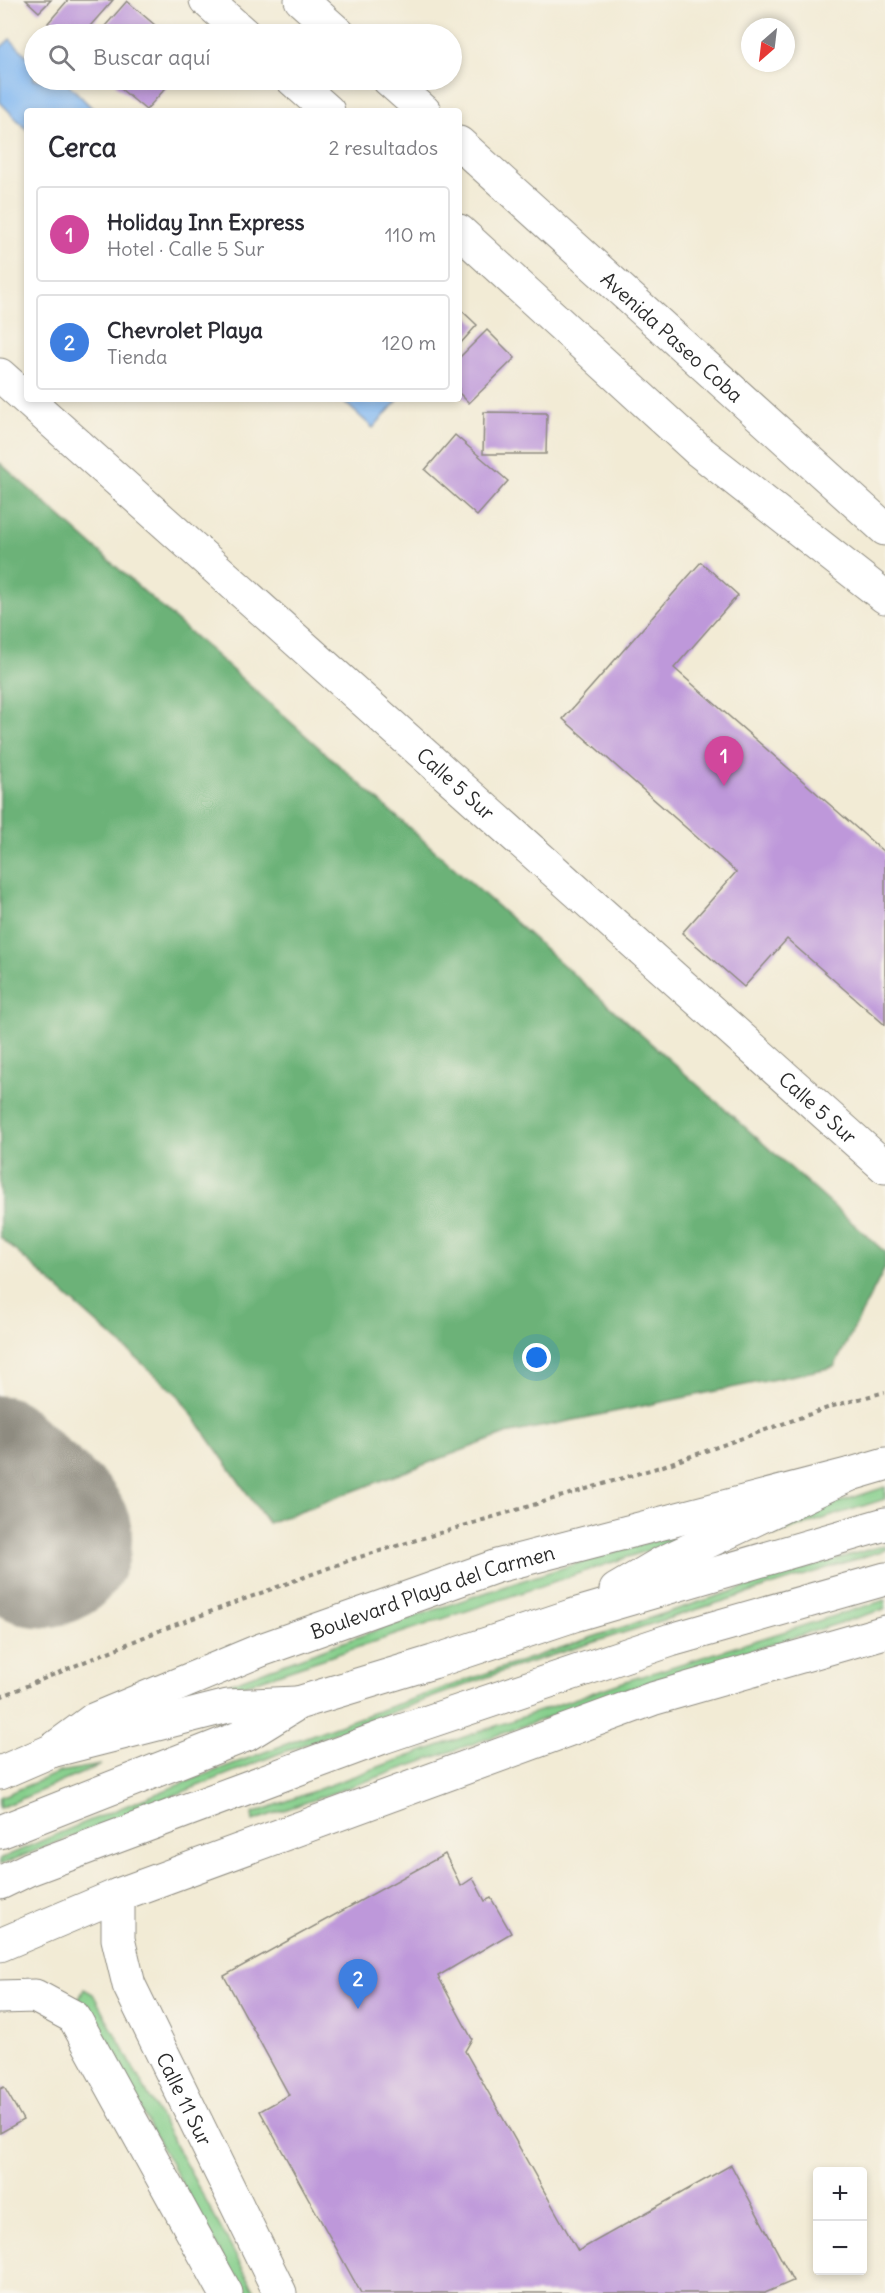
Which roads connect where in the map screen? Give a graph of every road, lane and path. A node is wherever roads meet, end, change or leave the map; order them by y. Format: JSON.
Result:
{"nodes":[{"id":1,"x":206,"y":0,"type":"edge"},
{"id":2,"x":301,"y":0,"type":"edge"},
{"id":3,"x":233,"y":24,"type":"edge"},
{"id":4,"x":328,"y":24,"type":"edge"},
{"id":5,"x":304,"y":90,"type":"edge"},
{"id":6,"x":400,"y":90,"type":"edge"},
{"id":7,"x":325,"y":108,"type":"edge"},
{"id":8,"x":421,"y":108,"type":"edge"},
{"id":9,"x":462,"y":146,"type":"edge"},
{"id":10,"x":462,"y":234,"type":"edge"},
{"id":11,"x":0,"y":375,"type":"edge"},
{"id":12,"x":24,"y":396,"type":"edge"},
{"id":13,"x":30,"y":402,"type":"edge"},
{"id":14,"x":885,"y":529,"type":"edge"},
{"id":15,"x":885,"y":597,"type":"edge"},
{"id":16,"x":885,"y":1167,"type":"edge"},
{"id":17,"x":885,"y":1392,"type":"edge"},
{"id":18,"x":884,"y":1462,"type":"edge"},
{"id":19,"x":851,"y":1474,"type":"junction"},
{"id":20,"x":885,"y":1524,"type":"edge"},
{"id":21,"x":885,"y":1578,"type":"edge"},
{"id":22,"x":574,"y":1615,"type":"junction"},
{"id":23,"x":885,"y":1632,"type":"edge"},
{"id":24,"x":0,"y":1697,"type":"edge"},
{"id":25,"x":298,"y":1703,"type":"junction"},
{"id":26,"x":51,"y":1751,"type":"junction"},
{"id":27,"x":7,"y":1767,"type":"edge"},
{"id":28,"x":0,"y":1832,"type":"edge"},
{"id":29,"x":0,"y":1883,"type":"edge"},
{"id":30,"x":118,"y":1895,"type":"junction"},
{"id":31,"x":0,"y":1945,"type":"edge"},
{"id":32,"x":0,"y":1997,"type":"edge"},
{"id":33,"x":226,"y":2293,"type":"edge"},
{"id":34,"x":280,"y":2293,"type":"edge"}],
"edges":[{"from":1,"to":3,"type":"main road"},
{"from":2,"to":4,"type":"main road"},
{"from":5,"to":7,"type":"main road"},
{"from":6,"to":8,"type":"main road"},
{"from":9,"to":14,"type":"main road","name":"Avenida Paseo Coba"},
{"from":10,"to":15,"type":"main road"},
{"from":11,"to":12,"type":"main road","name":"Calle 5 Sur"},
{"from":13,"to":16,"type":"main road","name":"Calle 5 Sur"},
{"from":17,"to":24,"type":"path"},
{"from":18,"to":19,"type":"main road","name":"Boulevard Playa del Carmen"},
{"from":19,"to":22,"type":"main road"},
{"from":19,"to":26,"type":"main road","name":"Boulevard Playa del Carmen"},
{"from":20,"to":22,"type":"main road"},
{"from":21,"to":29,"type":"main road"},
{"from":22,"to":25,"type":"main road"},
{"from":23,"to":30,"type":"main road"},
{"from":25,"to":26,"type":"main road"},
{"from":25,"to":28,"type":"main road"},
{"from":26,"to":27,"type":"main road","name":"Boulevard Playa del Carmen"},
{"from":30,"to":31,"type":"main road"},
{"from":30,"to":34,"type":"main road","name":"Calle 11 Sur"},
{"from":32,"to":33,"type":"main road"}]}
